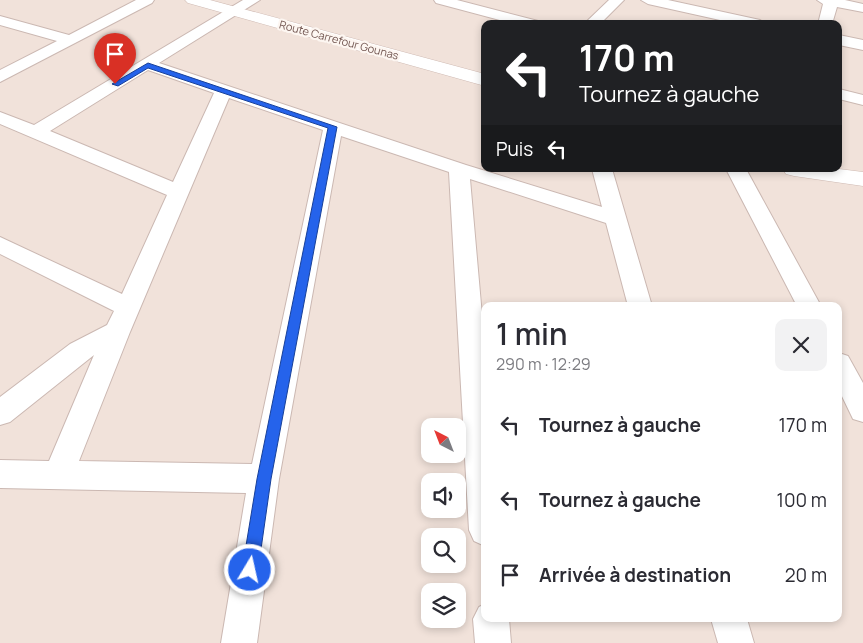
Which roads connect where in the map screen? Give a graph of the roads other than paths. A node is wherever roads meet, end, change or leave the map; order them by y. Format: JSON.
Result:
{"nodes":[{"id":1,"x":147,"y":0,"type":"edge"},
{"id":2,"x":193,"y":0,"type":"edge"},
{"id":3,"x":253,"y":0,"type":"edge"},
{"id":4,"x":442,"y":0,"type":"edge"},
{"id":5,"x":617,"y":0,"type":"edge"},
{"id":6,"x":648,"y":0,"type":"edge"},
{"id":7,"x":827,"y":1,"type":"edge"},
{"id":8,"x":863,"y":8,"type":"edge"},
{"id":9,"x":235,"y":11,"type":"junction"},
{"id":10,"x":732,"y":16,"type":"edge"},
{"id":11,"x":0,"y":20,"type":"edge"},
{"id":12,"x":518,"y":20,"type":"edge"},
{"id":13,"x":595,"y":20,"type":"edge"},
{"id":14,"x":746,"y":20,"type":"edge"},
{"id":15,"x":825,"y":20,"type":"edge"},
{"id":16,"x":70,"y":40,"type":"junction"},
{"id":17,"x":842,"y":41,"type":"edge"},
{"id":18,"x":863,"y":45,"type":"edge"},
{"id":19,"x":148,"y":65,"type":"junction"},
{"id":20,"x":0,"y":77,"type":"edge"},
{"id":21,"x":481,"y":79,"type":"edge"},
{"id":22,"x":223,"y":91,"type":"junction"},
{"id":23,"x":842,"y":95,"type":"edge"},
{"id":24,"x":863,"y":100,"type":"edge"},
{"id":25,"x":0,"y":117,"type":"edge"},
{"id":26,"x":333,"y":127,"type":"junction"},
{"id":27,"x":35,"y":132,"type":"junction"},
{"id":28,"x":459,"y":169,"type":"junction"},
{"id":29,"x":603,"y":172,"type":"edge"},
{"id":30,"x":738,"y":172,"type":"edge"},
{"id":31,"x":813,"y":172,"type":"edge"},
{"id":32,"x":863,"y":180,"type":"edge"},
{"id":33,"x":179,"y":192,"type":"junction"},
{"id":34,"x":614,"y":218,"type":"junction"},
{"id":35,"x":0,"y":245,"type":"edge"},
{"id":36,"x":639,"y":302,"type":"edge"},
{"id":37,"x":806,"y":302,"type":"edge"},
{"id":38,"x":129,"y":308,"type":"junction"},
{"id":39,"x":118,"y":332,"type":"junction"},
{"id":40,"x":842,"y":370,"type":"edge"},
{"id":41,"x":863,"y":410,"type":"edge"},
{"id":42,"x":0,"y":414,"type":"edge"},
{"id":43,"x":0,"y":474,"type":"edge"},
{"id":44,"x":481,"y":474,"type":"edge"},
{"id":45,"x":58,"y":475,"type":"junction"},
{"id":46,"x":264,"y":479,"type":"junction"},
{"id":47,"x":492,"y":622,"type":"edge"},
{"id":48,"x":730,"y":622,"type":"edge"},
{"id":49,"x":239,"y":643,"type":"edge"},
{"id":50,"x":493,"y":643,"type":"edge"},
{"id":51,"x":736,"y":643,"type":"edge"}],
"edges":[{"from":1,"to":16,"type":"street"},
{"from":2,"to":9,"type":"main road","name":"Route Carrefour Gounas"},
{"from":3,"to":9,"type":"street"},
{"from":4,"to":12,"type":"street"},
{"from":5,"to":13,"type":"street"},
{"from":6,"to":10,"type":"street"},
{"from":7,"to":8,"type":"street"},
{"from":7,"to":15,"type":"street"},
{"from":9,"to":19,"type":"street"},
{"from":9,"to":21,"type":"main road","name":"Route Carrefour Gounas"},
{"from":10,"to":14,"type":"street"},
{"from":11,"to":16,"type":"street"},
{"from":16,"to":20,"type":"street"},
{"from":17,"to":18,"type":"street"},
{"from":19,"to":22,"type":"street"},
{"from":19,"to":27,"type":"street"},
{"from":22,"to":26,"type":"street"},
{"from":22,"to":33,"type":"street"},
{"from":23,"to":24,"type":"street"},
{"from":25,"to":27,"type":"street"},
{"from":26,"to":28,"type":"street"},
{"from":26,"to":46,"type":"street"},
{"from":27,"to":33,"type":"street"},
{"from":28,"to":34,"type":"street"},
{"from":28,"to":44,"type":"street"},
{"from":29,"to":34,"type":"street"},
{"from":30,"to":37,"type":"street"},
{"from":31,"to":32,"type":"main road"},
{"from":33,"to":38,"type":"street"},
{"from":34,"to":36,"type":"street"},
{"from":35,"to":38,"type":"street"},
{"from":38,"to":39,"type":"street"},
{"from":39,"to":42,"type":"street"},
{"from":39,"to":45,"type":"street"},
{"from":40,"to":41,"type":"street"},
{"from":43,"to":45,"type":"street"},
{"from":45,"to":46,"type":"street"},
{"from":46,"to":49,"type":"street"},
{"from":47,"to":50,"type":"street"},
{"from":48,"to":51,"type":"street"}]}
